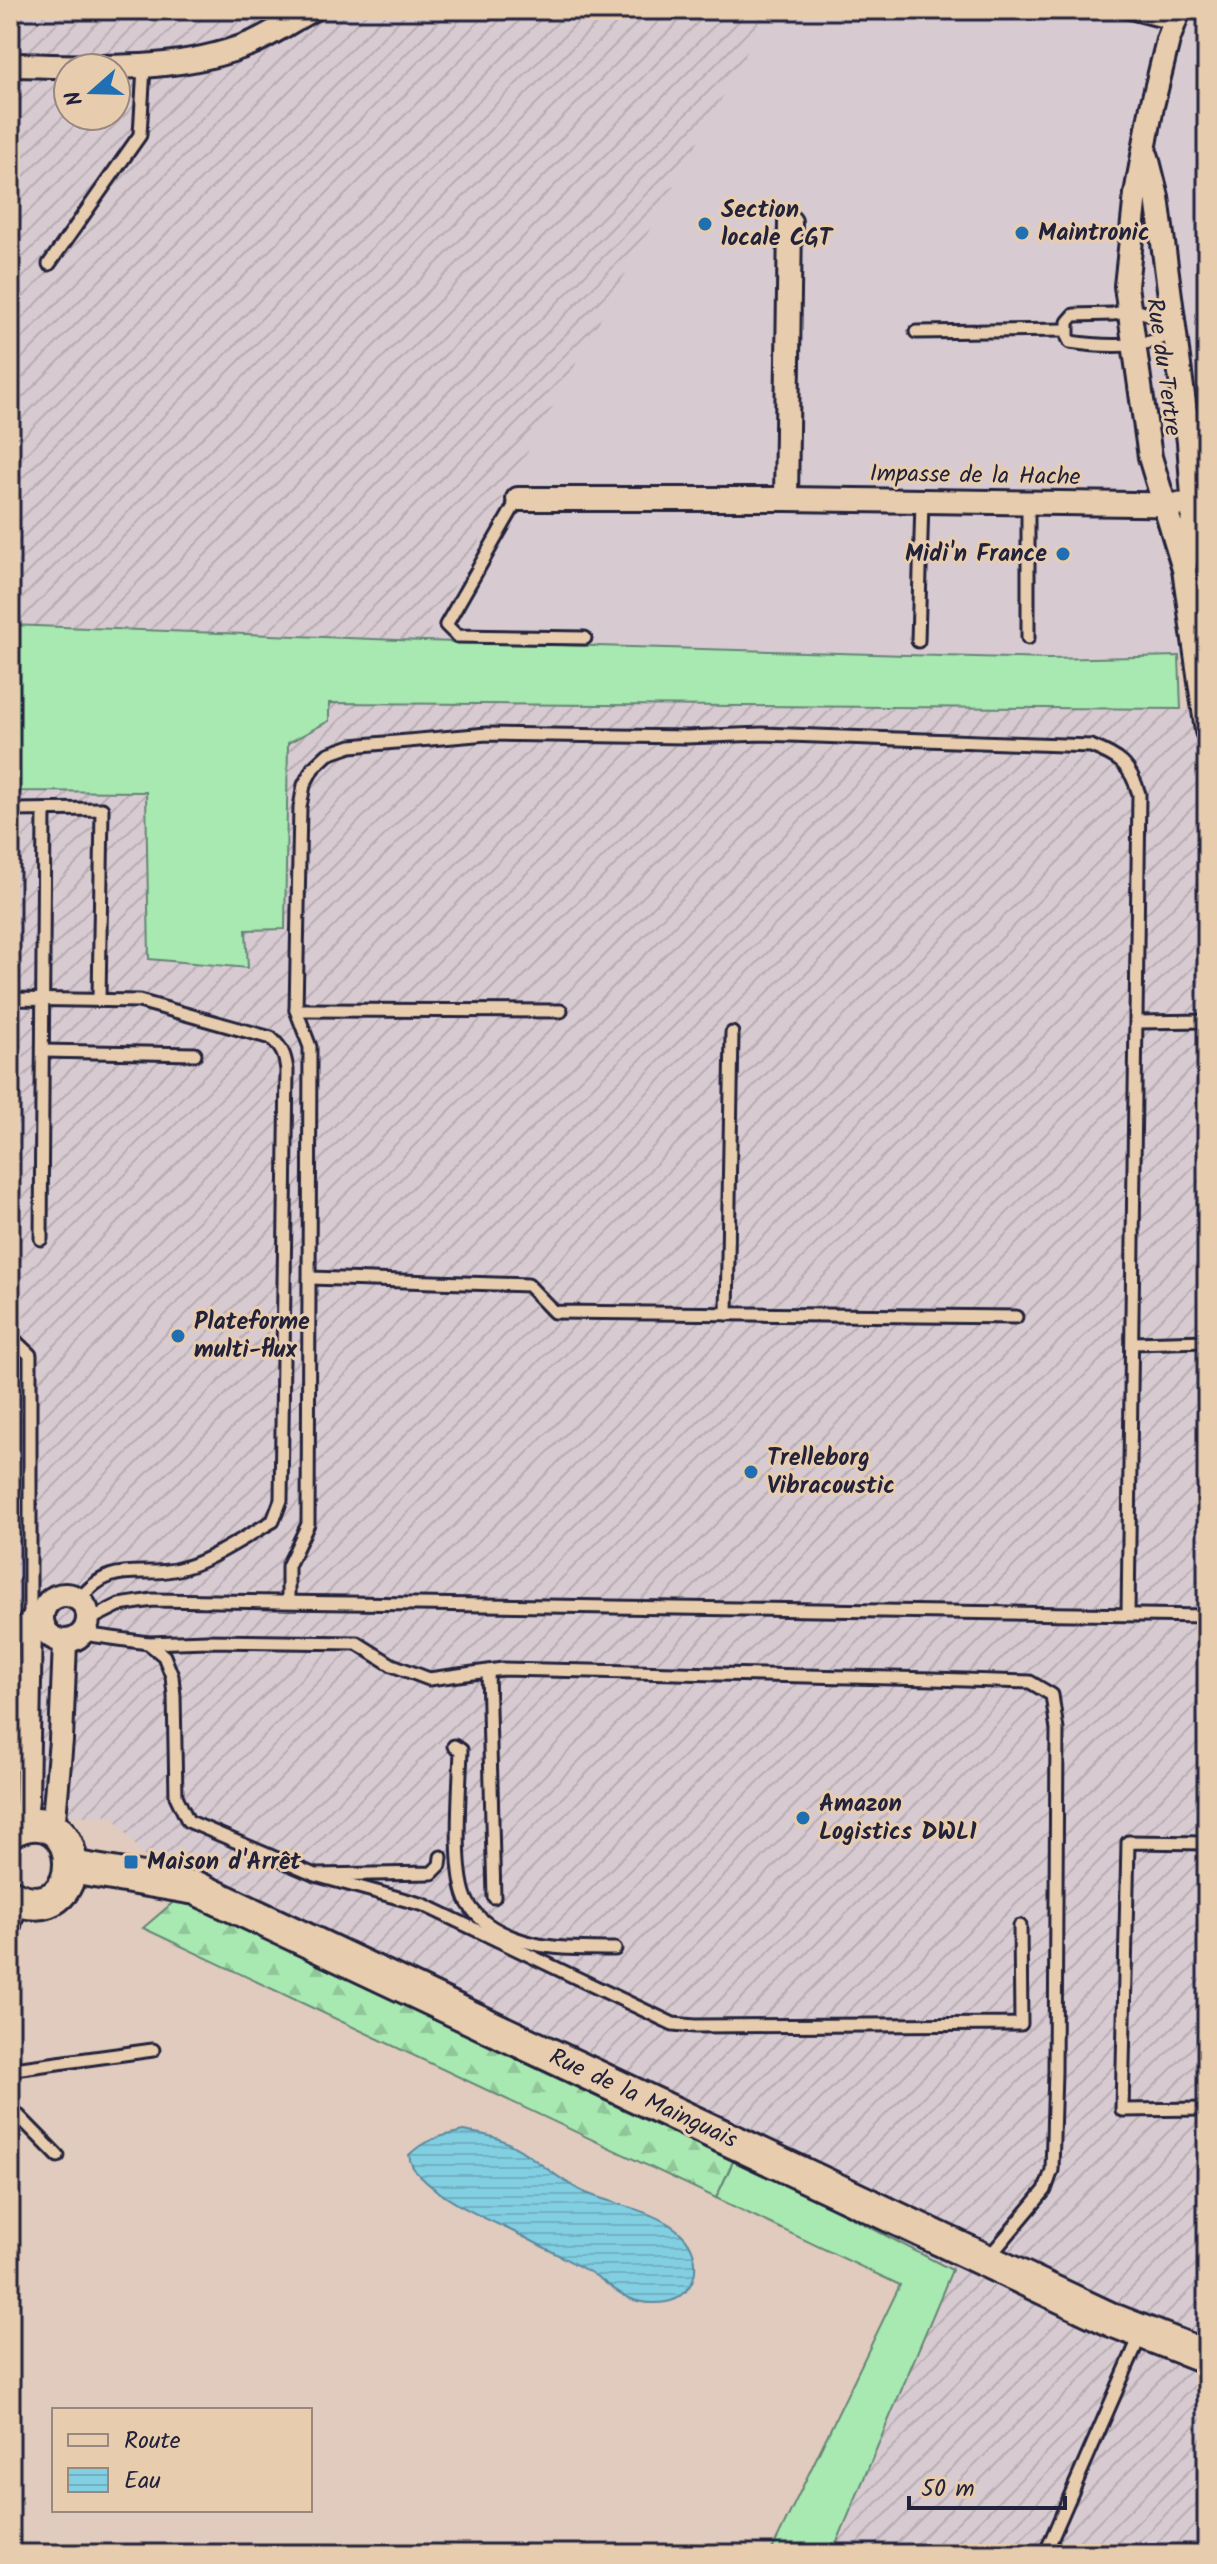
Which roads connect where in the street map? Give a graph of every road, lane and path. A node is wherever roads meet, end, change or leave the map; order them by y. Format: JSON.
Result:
{"nodes":[{"id":1,"x":311,"y":10,"type":"edge"},
{"id":2,"x":1120,"y":10,"type":"edge"},
{"id":3,"x":1176,"y":17,"type":"edge"},
{"id":4,"x":10,"y":65,"type":"edge"},
{"id":5,"x":144,"y":67,"type":"junction"},
{"id":6,"x":1145,"y":152,"type":"junction"},
{"id":7,"x":790,"y":222,"type":"dead end"},
{"id":8,"x":49,"y":264,"type":"dead end"},
{"id":9,"x":1129,"y":311,"type":"junction"},
{"id":10,"x":1067,"y":330,"type":"junction"},
{"id":11,"x":1174,"y":330,"type":"junction"},
{"id":12,"x":916,"y":332,"type":"dead end"},
{"id":13,"x":1133,"y":344,"type":"junction"},
{"id":14,"x":518,"y":499,"type":"joint"},
{"id":15,"x":786,"y":499,"type":"junction"},
{"id":16,"x":922,"y":501,"type":"junction"},
{"id":17,"x":1028,"y":503,"type":"junction"},
{"id":18,"x":1163,"y":505,"type":"junction"},
{"id":19,"x":1200,"y":505,"type":"edge"},
{"id":20,"x":1184,"y":569,"type":"junction"},
{"id":21,"x":585,"y":638,"type":"dead end"},
{"id":22,"x":1028,"y":638,"type":"dead end"},
{"id":23,"x":918,"y":641,"type":"dead end"},
{"id":24,"x":1207,"y":731,"type":"edge"},
{"id":25,"x":10,"y":810,"type":"edge"},
{"id":26,"x":44,"y":810,"type":"junction"},
{"id":27,"x":10,"y":999,"type":"edge"},
{"id":28,"x":43,"y":999,"type":"junction"},
{"id":29,"x":99,"y":1000,"type":"junction"},
{"id":30,"x":296,"y":1010,"type":"junction"},
{"id":31,"x":561,"y":1011,"type":"dead end"},
{"id":32,"x":1207,"y":1021,"type":"edge"},
{"id":33,"x":1138,"y":1022,"type":"junction"},
{"id":34,"x":732,"y":1033,"type":"dead end"},
{"id":35,"x":43,"y":1051,"type":"junction"},
{"id":36,"x":195,"y":1054,"type":"dead end"},
{"id":37,"x":41,"y":1239,"type":"dead end"},
{"id":38,"x":310,"y":1278,"type":"junction"},
{"id":39,"x":727,"y":1314,"type":"junction"},
{"id":40,"x":1016,"y":1317,"type":"dead end"},
{"id":41,"x":10,"y":1336,"type":"edge"},
{"id":42,"x":1207,"y":1341,"type":"edge"},
{"id":43,"x":1133,"y":1343,"type":"junction"},
{"id":44,"x":288,"y":1601,"type":"junction"},
{"id":45,"x":1128,"y":1614,"type":"junction"},
{"id":46,"x":1207,"y":1616,"type":"edge"},
{"id":47,"x":36,"y":1617,"type":"junction"},
{"id":48,"x":79,"y":1624,"type":"junction"},
{"id":49,"x":148,"y":1643,"type":"junction"},
{"id":50,"x":488,"y":1671,"type":"junction"},
{"id":51,"x":454,"y":1746,"type":"dead end"},
{"id":52,"x":29,"y":1829,"type":"edge"},
{"id":53,"x":1207,"y":1843,"type":"edge"},
{"id":54,"x":441,"y":1857,"type":"dead end"},
{"id":55,"x":71,"y":1867,"type":"junction"},
{"id":56,"x":315,"y":1875,"type":"junction"},
{"id":57,"x":494,"y":1897,"type":"dead end"},
{"id":58,"x":16,"y":1898,"type":"edge"},
{"id":59,"x":1020,"y":1926,"type":"dead end"},
{"id":60,"x":10,"y":1943,"type":"edge"},
{"id":61,"x":615,"y":1949,"type":"dead end"},
{"id":62,"x":153,"y":2050,"type":"dead end"},
{"id":63,"x":10,"y":2055,"type":"edge"},
{"id":64,"x":14,"y":2069,"type":"junction"},
{"id":65,"x":10,"y":2089,"type":"edge"},
{"id":66,"x":10,"y":2107,"type":"edge"},
{"id":67,"x":1207,"y":2109,"type":"edge"},
{"id":68,"x":58,"y":2156,"type":"dead end"},
{"id":69,"x":986,"y":2260,"type":"junction"},
{"id":70,"x":1142,"y":2331,"type":"junction"},
{"id":71,"x":1207,"y":2357,"type":"edge"},
{"id":72,"x":1045,"y":2554,"type":"edge"}],
"edges":[{"from":1,"to":5,"type":"street"},
{"from":2,"to":3,"type":"lane"},
{"from":3,"to":6,"type":"street","name":"Rue du Tertre"},
{"from":4,"to":5,"type":"street"},
{"from":5,"to":8,"type":"lane"},
{"from":6,"to":9,"type":"street","name":"Rue du Tertre"},
{"from":6,"to":11,"type":"street"},
{"from":7,"to":15,"type":"street"},
{"from":9,"to":10,"type":"lane"},
{"from":9,"to":11,"type":"lane"},
{"from":9,"to":13,"type":"street","name":"Rue du Tertre"},
{"from":10,"to":12,"type":"lane"},
{"from":10,"to":13,"type":"lane"},
{"from":11,"to":13,"type":"lane"},
{"from":11,"to":19,"type":"street"},
{"from":13,"to":18,"type":"street","name":"Rue du Tertre"},
{"from":14,"to":15,"type":"street","name":"Impasse de la Hache"},
{"from":14,"to":21,"type":"lane"},
{"from":15,"to":16,"type":"street","name":"Impasse de la Hache"},
{"from":16,"to":17,"type":"street","name":"Impasse de la Hache"},
{"from":16,"to":23,"type":"lane"},
{"from":17,"to":18,"type":"street","name":"Impasse de la Hache"},
{"from":17,"to":22,"type":"lane"},
{"from":18,"to":19,"type":"street","name":"Impasse de la Hache"},
{"from":18,"to":20,"type":"street","name":"Rue du Tertre"},
{"from":19,"to":20,"type":"street"},
{"from":20,"to":24,"type":"street","name":"Rue du Tertre"},
{"from":25,"to":26,"type":"lane"},
{"from":26,"to":28,"type":"lane"},
{"from":26,"to":29,"type":"lane"},
{"from":27,"to":28,"type":"lane"},
{"from":28,"to":29,"type":"lane"},
{"from":28,"to":35,"type":"lane"},
{"from":29,"to":48,"type":"lane"},
{"from":30,"to":31,"type":"lane"},
{"from":30,"to":33,"type":"lane"},
{"from":30,"to":38,"type":"lane"},
{"from":32,"to":33,"type":"lane"},
{"from":33,"to":43,"type":"lane"},
{"from":34,"to":39,"type":"lane"},
{"from":35,"to":36,"type":"lane"},
{"from":35,"to":37,"type":"lane"},
{"from":38,"to":39,"type":"lane"},
{"from":38,"to":44,"type":"lane"},
{"from":39,"to":40,"type":"lane"},
{"from":41,"to":47,"type":"lane"},
{"from":42,"to":43,"type":"lane"},
{"from":43,"to":45,"type":"lane"},
{"from":44,"to":45,"type":"lane"},
{"from":44,"to":48,"type":"lane"},
{"from":45,"to":46,"type":"lane"},
{"from":47,"to":48,"type":"street"},
{"from":47,"to":48,"type":"street"},
{"from":47,"to":52,"type":"street"},
{"from":48,"to":49,"type":"lane"},
{"from":48,"to":52,"type":"street"},
{"from":49,"to":50,"type":"lane"},
{"from":49,"to":56,"type":"lane"},
{"from":50,"to":57,"type":"lane"},
{"from":50,"to":69,"type":"lane"},
{"from":51,"to":61,"type":"lane"},
{"from":52,"to":55,"type":"street"},
{"from":53,"to":67,"type":"lane"},
{"from":54,"to":56,"type":"lane"},
{"from":55,"to":58,"type":"street"},
{"from":55,"to":69,"type":"street","name":"Rue de la Mainguais"},
{"from":56,"to":59,"type":"lane"},
{"from":58,"to":60,"type":"lane"},
{"from":62,"to":64,"type":"lane"},
{"from":63,"to":64,"type":"lane"},
{"from":64,"to":65,"type":"lane"},
{"from":66,"to":68,"type":"lane"},
{"from":69,"to":70,"type":"street","name":"Rue de la Mainguais"},
{"from":70,"to":71,"type":"street","name":"Rue de la Mainguais"},
{"from":70,"to":72,"type":"lane"}]}
